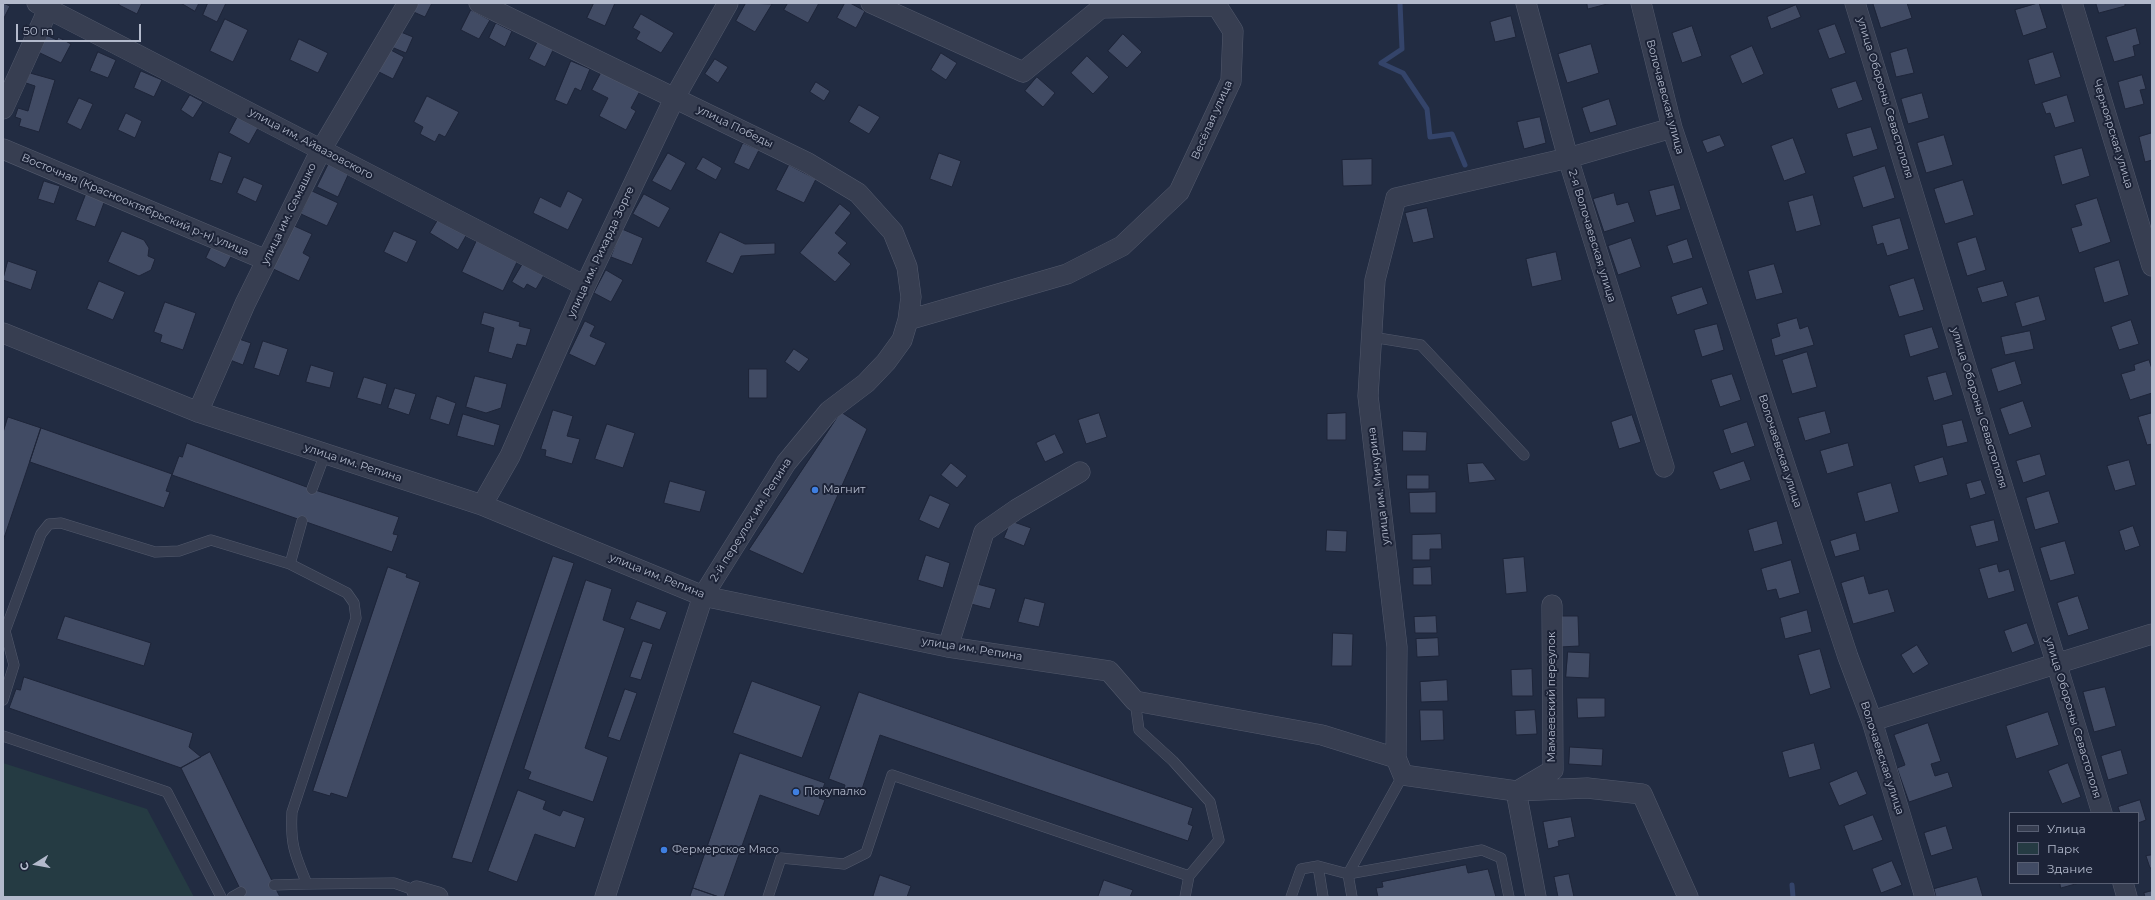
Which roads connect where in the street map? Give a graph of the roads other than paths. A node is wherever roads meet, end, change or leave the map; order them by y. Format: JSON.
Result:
{"nodes":[{"id":1,"x":408,"y":3,"type":"edge"},
{"id":2,"x":479,"y":3,"type":"edge"},
{"id":3,"x":728,"y":3,"type":"edge"},
{"id":4,"x":871,"y":3,"type":"edge"},
{"id":5,"x":1526,"y":3,"type":"edge"},
{"id":6,"x":1641,"y":3,"type":"edge"},
{"id":7,"x":1856,"y":3,"type":"edge"},
{"id":8,"x":2072,"y":3,"type":"edge"},
{"id":9,"x":45,"y":5,"type":"edge"},
{"id":10,"x":675,"y":97,"type":"junction"},
{"id":11,"x":3,"y":109,"type":"edge"},
{"id":12,"x":1672,"y":128,"type":"junction"},
{"id":13,"x":3,"y":149,"type":"edge"},
{"id":14,"x":321,"y":150,"type":"junction"},
{"id":15,"x":1568,"y":158,"type":"junction"},
{"id":16,"x":266,"y":260,"type":"junction"},
{"id":17,"x":2152,"y":266,"type":"edge"},
{"id":18,"x":585,"y":286,"type":"junction"},
{"id":19,"x":908,"y":320,"type":"junction"},
{"id":20,"x":3,"y":333,"type":"edge"},
{"id":21,"x":1372,"y":337,"type":"junction"},
{"id":22,"x":198,"y":412,"type":"junction"},
{"id":23,"x":325,"y":454,"type":"junction"},
{"id":24,"x":1524,"y":455,"type":"dead end"},
{"id":25,"x":1664,"y":467,"type":"dead end"},
{"id":26,"x":1080,"y":472,"type":"dead end"},
{"id":27,"x":312,"y":489,"type":"dead end"},
{"id":28,"x":482,"y":505,"type":"junction"},
{"id":29,"x":302,"y":521,"type":"dead end"},
{"id":30,"x":290,"y":564,"type":"junction"},
{"id":31,"x":703,"y":596,"type":"junction"},
{"id":32,"x":1552,"y":605,"type":"dead end"},
{"id":33,"x":2152,"y":634,"type":"edge"},
{"id":34,"x":948,"y":647,"type":"junction"},
{"id":35,"x":2057,"y":665,"type":"junction"},
{"id":36,"x":3,"y":700,"type":"edge"},
{"id":37,"x":1135,"y":701,"type":"junction"},
{"id":38,"x":1872,"y":721,"type":"junction"},
{"id":39,"x":3,"y":736,"type":"edge"},
{"id":40,"x":1399,"y":767,"type":"junction"},
{"id":41,"x":1516,"y":791,"type":"junction"},
{"id":42,"x":2102,"y":812,"type":"edge"},
{"id":43,"x":1318,"y":866,"type":"junction"},
{"id":44,"x":1348,"y":874,"type":"junction"},
{"id":45,"x":1189,"y":876,"type":"junction"},
{"id":46,"x":307,"y":884,"type":"junction"},
{"id":47,"x":2123,"y":884,"type":"edge"},
{"id":48,"x":274,"y":885,"type":"dead end"},
{"id":49,"x":417,"y":891,"type":"joint"},
{"id":50,"x":221,"y":897,"type":"edge"},
{"id":51,"x":438,"y":897,"type":"edge"},
{"id":52,"x":606,"y":897,"type":"edge"},
{"id":53,"x":768,"y":897,"type":"edge"},
{"id":54,"x":1185,"y":897,"type":"edge"},
{"id":55,"x":1291,"y":897,"type":"edge"},
{"id":56,"x":1323,"y":897,"type":"edge"},
{"id":57,"x":1352,"y":897,"type":"edge"},
{"id":58,"x":1509,"y":897,"type":"edge"},
{"id":59,"x":1536,"y":897,"type":"edge"},
{"id":60,"x":1688,"y":897,"type":"edge"},
{"id":61,"x":1926,"y":897,"type":"edge"},
{"id":62,"x":2127,"y":897,"type":"edge"}],
"edges":[{"from":1,"to":14,"type":"street","name":"улица им. Семашко"},
{"from":2,"to":10,"type":"street","name":"улица Победы"},
{"from":3,"to":10,"type":"street","name":"улица им. Рихарда Зорге"},
{"from":4,"to":19,"type":"street","name":"Весёлая улица"},
{"from":5,"to":15,"type":"street","name":"2-я Волочаевская улица"},
{"from":6,"to":12,"type":"street","name":"Волочаевская улица"},
{"from":7,"to":35,"type":"street","name":"улица Обороны Севастополя"},
{"from":8,"to":17,"type":"street","name":"Черноярская улица"},
{"from":9,"to":11,"type":"street"},
{"from":9,"to":14,"type":"street","name":"улица им. Айвазовского"},
{"from":10,"to":18,"type":"street","name":"улица им. Рихарда Зорге"},
{"from":10,"to":19,"type":"street","name":"улица Победы"},
{"from":12,"to":15,"type":"street"},
{"from":12,"to":38,"type":"street","name":"Волочаевская улица"},
{"from":13,"to":16,"type":"street","name":"Восточная (Краснооктябрьский р-н) улица"},
{"from":14,"to":16,"type":"street","name":"улица им. Семашко"},
{"from":14,"to":18,"type":"street","name":"улица им. Айвазовского"},
{"from":15,"to":21,"type":"street","name":"улица им. Мичурина"},
{"from":15,"to":25,"type":"street","name":"2-я Волочаевская улица"},
{"from":16,"to":22,"type":"street","name":"улица им. Семашко"},
{"from":18,"to":28,"type":"street","name":"улица им. Рихарда Зорге"},
{"from":19,"to":31,"type":"street","name":"2-й переулок им. Репина"},
{"from":20,"to":22,"type":"street","name":"улица им. Репина"},
{"from":21,"to":24,"type":"lane"},
{"from":21,"to":40,"type":"street","name":"улица им. Мичурина"},
{"from":22,"to":23,"type":"street","name":"улица им. Репина"},
{"from":23,"to":27,"type":"lane"},
{"from":23,"to":28,"type":"street","name":"улица им. Репина"},
{"from":26,"to":34,"type":"street"},
{"from":28,"to":31,"type":"street","name":"улица им. Репина"},
{"from":29,"to":30,"type":"lane"},
{"from":30,"to":36,"type":"lane"},
{"from":30,"to":46,"type":"lane"},
{"from":31,"to":34,"type":"street","name":"улица им. Репина"},
{"from":31,"to":52,"type":"street","name":"2-й переулок им. Репина"},
{"from":32,"to":41,"type":"street","name":"Мамаевский переулок"},
{"from":33,"to":35,"type":"street"},
{"from":34,"to":37,"type":"street","name":"улица им. Репина"},
{"from":35,"to":38,"type":"street"},
{"from":35,"to":42,"type":"street","name":"улица Обороны Севастополя"},
{"from":37,"to":40,"type":"street"},
{"from":37,"to":45,"type":"lane"},
{"from":38,"to":61,"type":"street","name":"Волочаевская улица"},
{"from":39,"to":50,"type":"lane"},
{"from":40,"to":41,"type":"street"},
{"from":40,"to":44,"type":"lane"},
{"from":41,"to":59,"type":"street"},
{"from":41,"to":60,"type":"street"},
{"from":43,"to":44,"type":"lane"},
{"from":43,"to":55,"type":"lane"},
{"from":43,"to":56,"type":"lane"},
{"from":44,"to":57,"type":"lane"},
{"from":44,"to":58,"type":"lane"},
{"from":45,"to":53,"type":"lane"},
{"from":45,"to":54,"type":"lane"},
{"from":46,"to":48,"type":"lane"},
{"from":46,"to":49,"type":"lane"},
{"from":47,"to":62,"type":"street"},
{"from":49,"to":51,"type":"street"}]}
